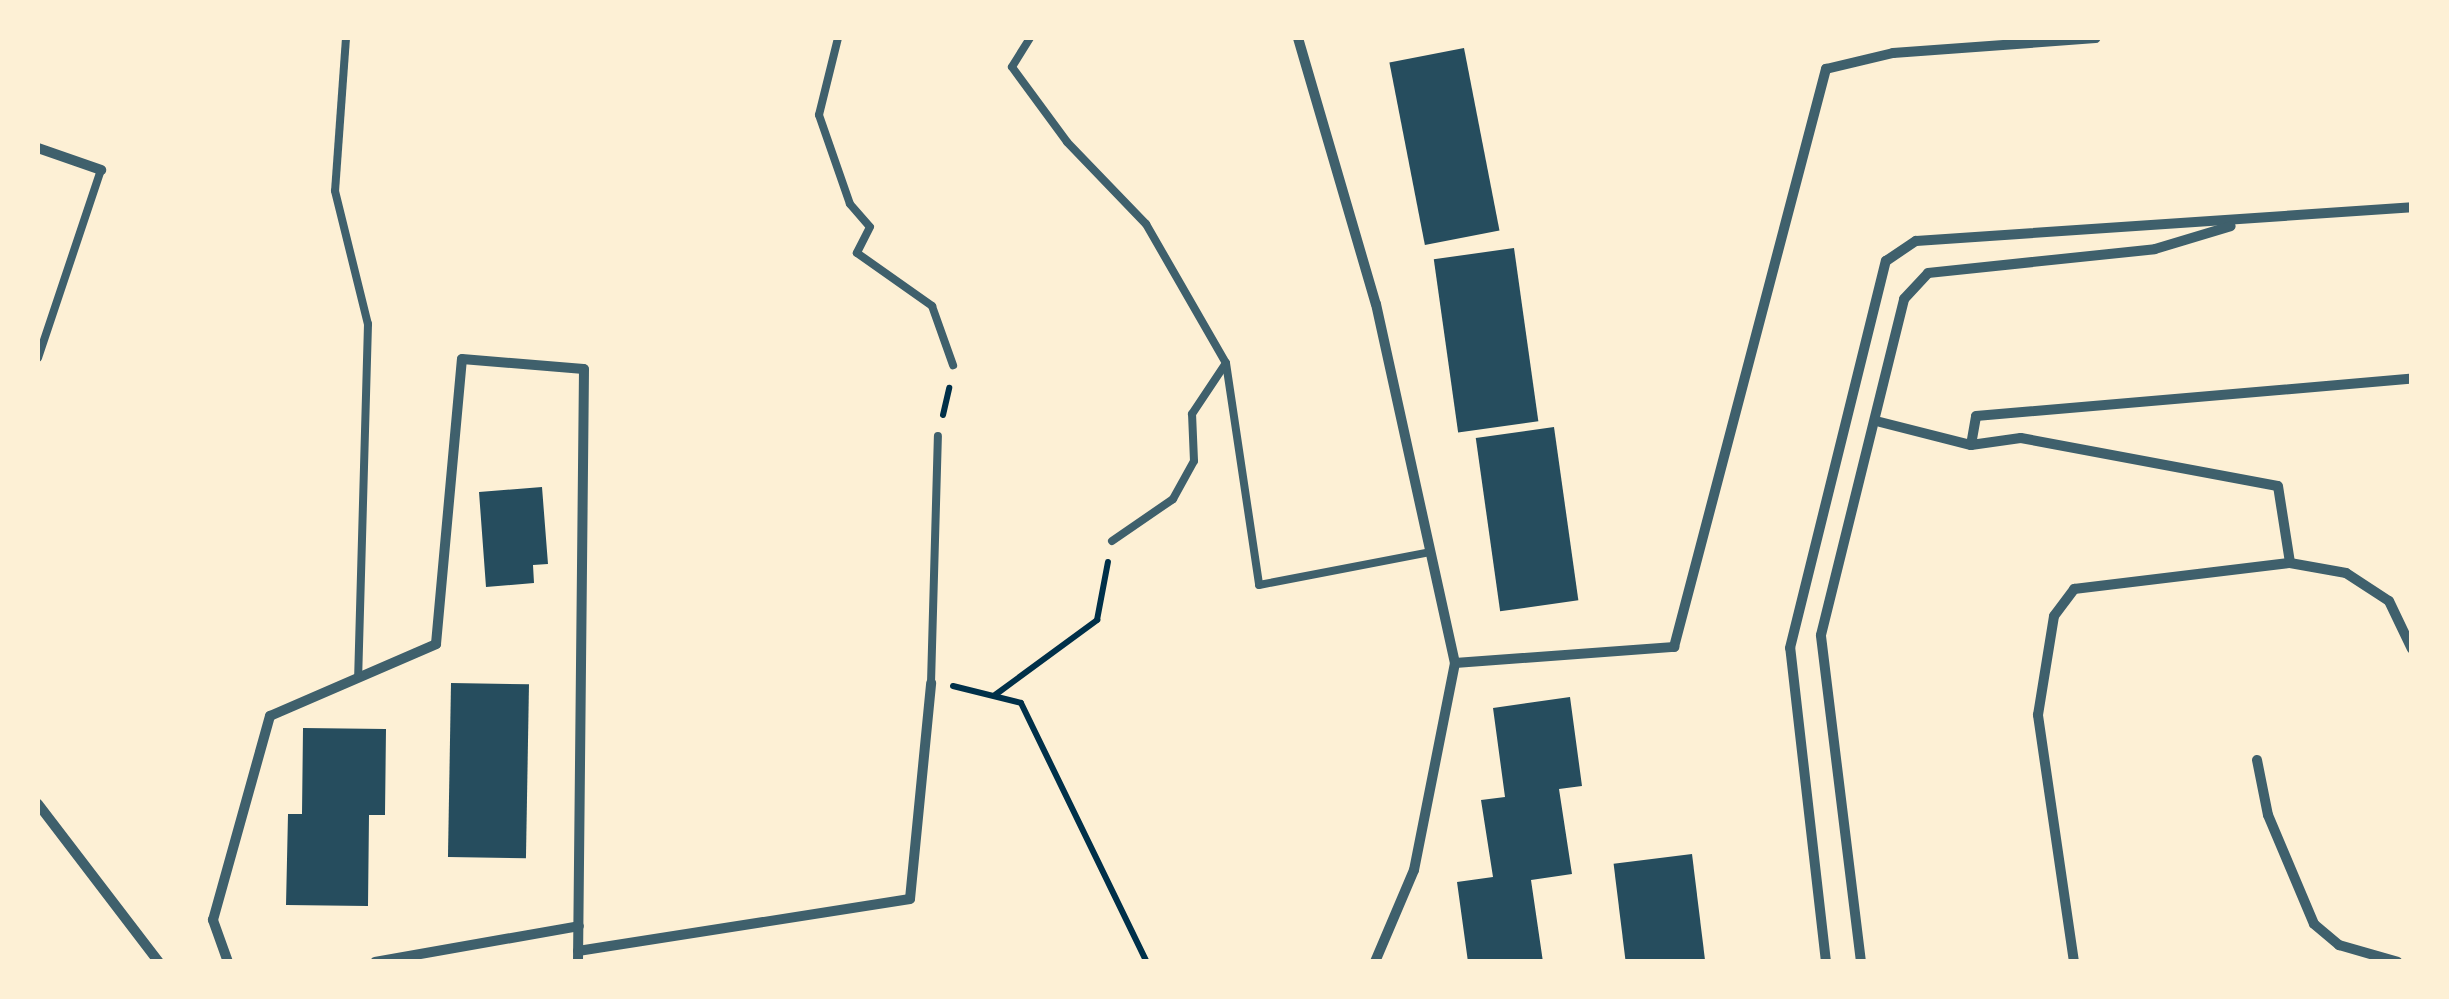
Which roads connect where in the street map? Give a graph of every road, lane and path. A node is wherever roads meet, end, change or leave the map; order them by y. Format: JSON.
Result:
{"nodes":[{"id":1,"x":346,"y":38,"type":"edge"},
{"id":2,"x":838,"y":38,"type":"edge"},
{"id":3,"x":1030,"y":38,"type":"edge"},
{"id":4,"x":1298,"y":38,"type":"edge"},
{"id":5,"x":2096,"y":38,"type":"edge"},
{"id":6,"x":38,"y":148,"type":"edge"},
{"id":7,"x":102,"y":170,"type":"joint"},
{"id":8,"x":2412,"y":207,"type":"edge"},
{"id":9,"x":2246,"y":222,"type":"junction"},
{"id":10,"x":38,"y":358,"type":"edge"},
{"id":11,"x":1226,"y":363,"type":"junction"},
{"id":12,"x":954,"y":365,"type":"joint"},
{"id":13,"x":2412,"y":379,"type":"edge"},
{"id":14,"x":1880,"y":422,"type":"junction"},
{"id":15,"x":938,"y":436,"type":"joint"},
{"id":16,"x":1970,"y":444,"type":"junction"},
{"id":17,"x":1112,"y":541,"type":"joint"},
{"id":18,"x":1430,"y":552,"type":"junction"},
{"id":19,"x":2290,"y":563,"type":"junction"},
{"id":20,"x":2412,"y":649,"type":"edge"},
{"id":21,"x":1455,"y":663,"type":"junction"},
{"id":22,"x":358,"y":678,"type":"junction"},
{"id":23,"x":932,"y":683,"type":"junction"},
{"id":24,"x":996,"y":696,"type":"junction"},
{"id":25,"x":2257,"y":760,"type":"dead end"},
{"id":26,"x":38,"y":804,"type":"edge"},
{"id":27,"x":579,"y":926,"type":"junction"},
{"id":28,"x":578,"y":956,"type":"edge"},
{"id":29,"x":159,"y":962,"type":"edge"},
{"id":30,"x":228,"y":962,"type":"edge"},
{"id":31,"x":375,"y":962,"type":"edge"},
{"id":32,"x":1147,"y":962,"type":"edge"},
{"id":33,"x":1374,"y":962,"type":"edge"},
{"id":34,"x":1826,"y":962,"type":"edge"},
{"id":35,"x":1861,"y":962,"type":"edge"},
{"id":36,"x":2074,"y":962,"type":"edge"},
{"id":37,"x":2398,"y":962,"type":"edge"}],
"edges":[{"from":1,"to":22,"type":"lane"},
{"from":2,"to":12,"type":"lane"},
{"from":3,"to":11,"type":"lane"},
{"from":4,"to":18,"type":"street"},
{"from":5,"to":21,"type":"street"},
{"from":6,"to":7,"type":"street"},
{"from":7,"to":10,"type":"lane"},
{"from":8,"to":9,"type":"street"},
{"from":9,"to":14,"type":"street"},
{"from":9,"to":34,"type":"street"},
{"from":11,"to":17,"type":"lane"},
{"from":11,"to":18,"type":"lane"},
{"from":12,"to":15,"type":"path"},
{"from":13,"to":16,"type":"street"},
{"from":14,"to":16,"type":"street"},
{"from":14,"to":35,"type":"street"},
{"from":15,"to":23,"type":"lane"},
{"from":16,"to":19,"type":"street"},
{"from":17,"to":24,"type":"path"},
{"from":18,"to":21,"type":"street"},
{"from":19,"to":20,"type":"street"},
{"from":19,"to":36,"type":"street"},
{"from":21,"to":33,"type":"street"},
{"from":22,"to":27,"type":"street"},
{"from":22,"to":30,"type":"street"},
{"from":23,"to":24,"type":"path"},
{"from":23,"to":28,"type":"street"},
{"from":24,"to":32,"type":"path"},
{"from":25,"to":37,"type":"street"},
{"from":26,"to":29,"type":"street"},
{"from":27,"to":28,"type":"street"},
{"from":27,"to":31,"type":"street"}]}
